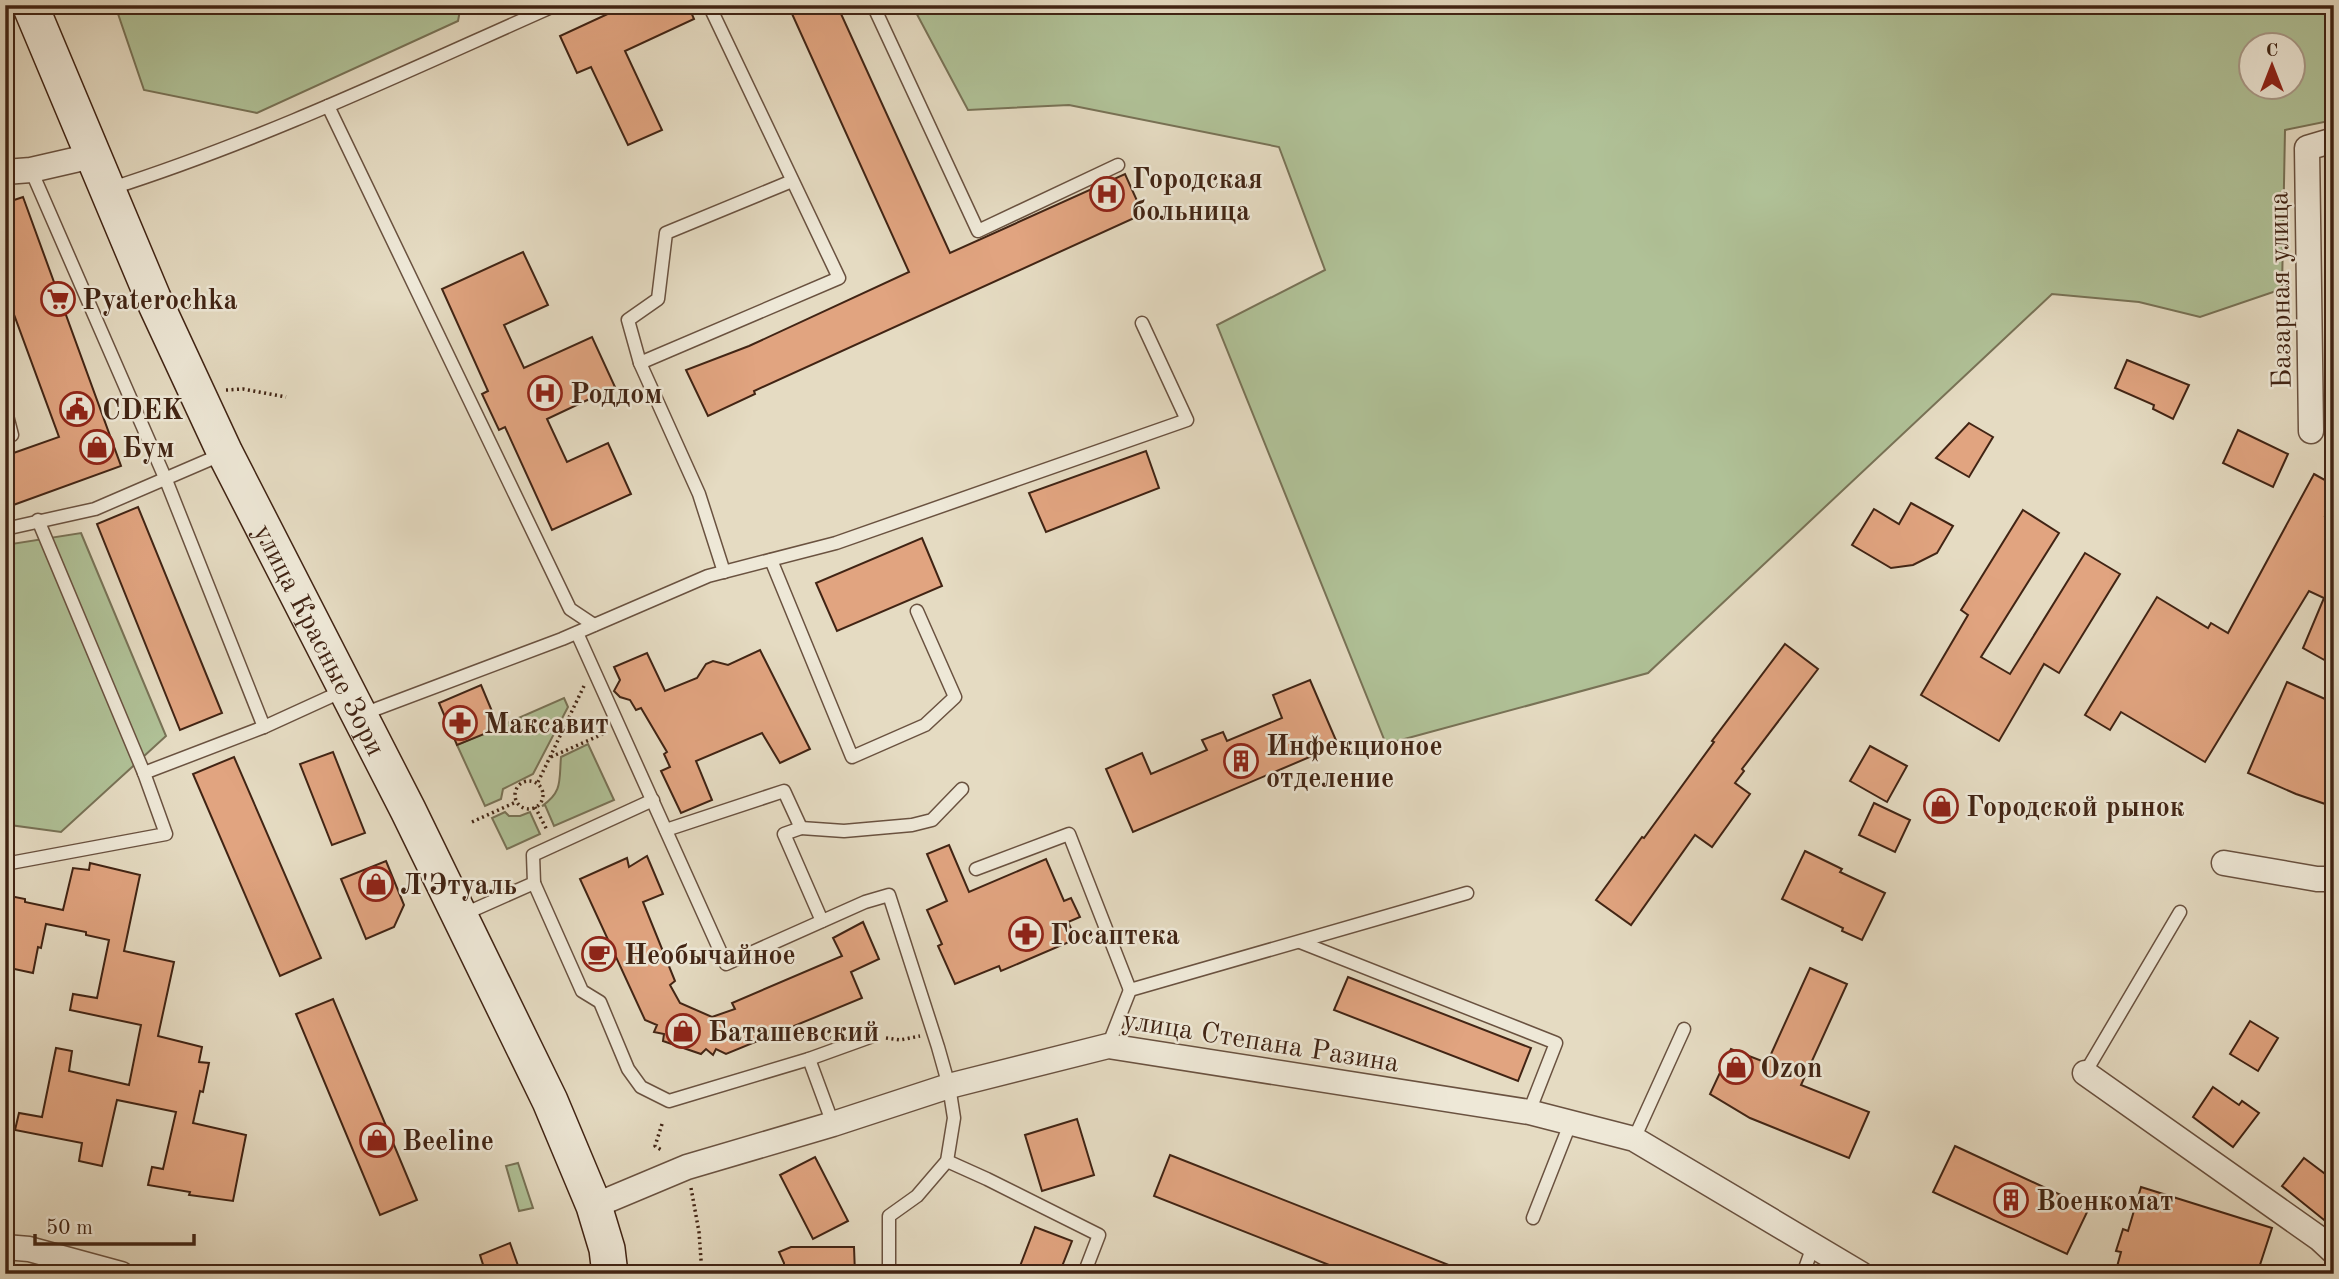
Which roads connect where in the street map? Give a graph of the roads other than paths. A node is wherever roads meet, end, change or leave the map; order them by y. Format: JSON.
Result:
{"nodes":[{"id":1,"x":30,"y":5,"type":"edge"},
{"id":2,"x":556,"y":5,"type":"edge"},
{"id":3,"x":709,"y":5,"type":"edge"},
{"id":4,"x":873,"y":5,"type":"edge"},
{"id":5,"x":328,"y":106,"type":"junction"},
{"id":6,"x":2334,"y":140,"type":"edge"},
{"id":7,"x":92,"y":156,"type":"junction"},
{"id":8,"x":1118,"y":165,"type":"dead end"},
{"id":9,"x":31,"y":170,"type":"junction"},
{"id":10,"x":5,"y":172,"type":"edge"},
{"id":11,"x":792,"y":181,"type":"junction"},
{"id":12,"x":106,"y":190,"type":"junction"},
{"id":13,"x":1142,"y":323,"type":"dead end"},
{"id":14,"x":640,"y":363,"type":"junction"},
{"id":15,"x":5,"y":408,"type":"edge"},
{"id":16,"x":2311,"y":431,"type":"dead end"},
{"id":17,"x":5,"y":437,"type":"edge"},
{"id":18,"x":225,"y":453,"type":"junction"},
{"id":19,"x":166,"y":480,"type":"junction"},
{"id":20,"x":38,"y":520,"type":"junction"},
{"id":21,"x":5,"y":528,"type":"edge"},
{"id":22,"x":771,"y":560,"type":"junction"},
{"id":23,"x":724,"y":572,"type":"junction"},
{"id":24,"x":916,"y":611,"type":"dead end"},
{"id":25,"x":594,"y":625,"type":"junction"},
{"id":26,"x":578,"y":633,"type":"junction"},
{"id":27,"x":352,"y":702,"type":"junction"},
{"id":28,"x":264,"y":727,"type":"junction"},
{"id":29,"x":144,"y":773,"type":"junction"},
{"id":30,"x":962,"y":789,"type":"dead end"},
{"id":31,"x":653,"y":800,"type":"junction"},
{"id":32,"x":801,"y":828,"type":"junction"},
{"id":33,"x":666,"y":830,"type":"junction"},
{"id":34,"x":2224,"y":863,"type":"dead end"},
{"id":35,"x":5,"y":864,"type":"edge"},
{"id":36,"x":976,"y":869,"type":"dead end"},
{"id":37,"x":2334,"y":879,"type":"edge"},
{"id":38,"x":534,"y":883,"type":"junction"},
{"id":39,"x":1468,"y":893,"type":"dead end"},
{"id":40,"x":2180,"y":912,"type":"dead end"},
{"id":41,"x":461,"y":915,"type":"junction"},
{"id":42,"x":822,"y":921,"type":"junction"},
{"id":43,"x":1300,"y":942,"type":"junction"},
{"id":44,"x":1130,"y":990,"type":"junction"},
{"id":45,"x":1684,"y":1029,"type":"dead end"},
{"id":46,"x":870,"y":1037,"type":"road end"},
{"id":47,"x":1108,"y":1046,"type":"junction"},
{"id":48,"x":809,"y":1059,"type":"junction"},
{"id":49,"x":2085,"y":1073,"type":"joint"},
{"id":50,"x":949,"y":1086,"type":"junction"},
{"id":51,"x":1529,"y":1112,"type":"junction"},
{"id":52,"x":833,"y":1124,"type":"junction"},
{"id":53,"x":1570,"y":1124,"type":"junction"},
{"id":54,"x":1634,"y":1139,"type":"junction"},
{"id":55,"x":947,"y":1161,"type":"junction"},
{"id":56,"x":594,"y":1206,"type":"junction"},
{"id":57,"x":1533,"y":1218,"type":"dead end"},
{"id":58,"x":1813,"y":1246,"type":"junction"},
{"id":59,"x":5,"y":1247,"type":"edge"},
{"id":60,"x":2334,"y":1252,"type":"edge"},
{"id":61,"x":121,"y":1274,"type":"edge"},
{"id":62,"x":610,"y":1274,"type":"edge"},
{"id":63,"x":889,"y":1274,"type":"edge"},
{"id":64,"x":1084,"y":1274,"type":"edge"},
{"id":65,"x":1803,"y":1274,"type":"edge"},
{"id":66,"x":1861,"y":1274,"type":"edge"}],
"edges":[{"from":1,"to":7,"type":"main road","name":"улица Красные Зори"},
{"from":2,"to":5,"type":"lane"},
{"from":3,"to":11,"type":"lane"},
{"from":4,"to":8,"type":"lane"},
{"from":5,"to":12,"type":"lane"},
{"from":5,"to":25,"type":"lane"},
{"from":6,"to":16,"type":"street","name":"Базарная улица"},
{"from":7,"to":9,"type":"street"},
{"from":7,"to":12,"type":"main road","name":"улица Красные Зори"},
{"from":9,"to":10,"type":"street"},
{"from":9,"to":19,"type":"lane"},
{"from":11,"to":14,"type":"lane"},
{"from":11,"to":14,"type":"lane"},
{"from":12,"to":18,"type":"main road","name":"улица Красные Зори"},
{"from":13,"to":22,"type":"lane"},
{"from":14,"to":23,"type":"lane"},
{"from":15,"to":17,"type":"lane"},
{"from":18,"to":19,"type":"lane"},
{"from":18,"to":27,"type":"main road","name":"улица Красные Зори"},
{"from":19,"to":20,"type":"lane"},
{"from":19,"to":28,"type":"lane"},
{"from":20,"to":21,"type":"lane"},
{"from":20,"to":29,"type":"lane"},
{"from":22,"to":23,"type":"lane"},
{"from":22,"to":24,"type":"lane"},
{"from":23,"to":25,"type":"lane"},
{"from":25,"to":26,"type":"lane"},
{"from":26,"to":27,"type":"lane"},
{"from":26,"to":31,"type":"lane"},
{"from":27,"to":28,"type":"lane"},
{"from":27,"to":41,"type":"main road","name":"улица Красные Зори"},
{"from":28,"to":29,"type":"lane"},
{"from":29,"to":35,"type":"lane"},
{"from":30,"to":32,"type":"lane"},
{"from":31,"to":33,"type":"lane"},
{"from":31,"to":38,"type":"lane"},
{"from":32,"to":33,"type":"lane"},
{"from":32,"to":42,"type":"lane"},
{"from":33,"to":42,"type":"lane"},
{"from":34,"to":37,"type":"street"},
{"from":36,"to":44,"type":"lane"},
{"from":38,"to":41,"type":"lane"},
{"from":38,"to":48,"type":"lane"},
{"from":39,"to":43,"type":"lane"},
{"from":40,"to":49,"type":"lane"},
{"from":41,"to":56,"type":"main road","name":"улица Красные Зори"},
{"from":42,"to":50,"type":"lane"},
{"from":43,"to":44,"type":"lane"},
{"from":43,"to":51,"type":"lane"},
{"from":44,"to":47,"type":"lane"},
{"from":45,"to":54,"type":"lane"},
{"from":46,"to":48,"type":"lane"},
{"from":47,"to":50,"type":"street","name":"улица Степана Разина"},
{"from":47,"to":51,"type":"street","name":"улица Степана Разина"},
{"from":48,"to":52,"type":"lane"},
{"from":49,"to":60,"type":"street"},
{"from":50,"to":52,"type":"street","name":"улица Степана Разина"},
{"from":50,"to":55,"type":"lane"},
{"from":51,"to":53,"type":"street","name":"улица Степана Разина"},
{"from":52,"to":56,"type":"street","name":"улица Степана Разина"},
{"from":53,"to":54,"type":"street","name":"улица Степана Разина"},
{"from":53,"to":57,"type":"lane"},
{"from":54,"to":58,"type":"street","name":"улица Степана Разина"},
{"from":55,"to":63,"type":"lane"},
{"from":55,"to":64,"type":"lane"},
{"from":56,"to":62,"type":"main road","name":"улица Красные Зори"},
{"from":58,"to":65,"type":"lane"},
{"from":58,"to":66,"type":"street","name":"улица Степана Разина"},
{"from":59,"to":61,"type":"street"}]}
